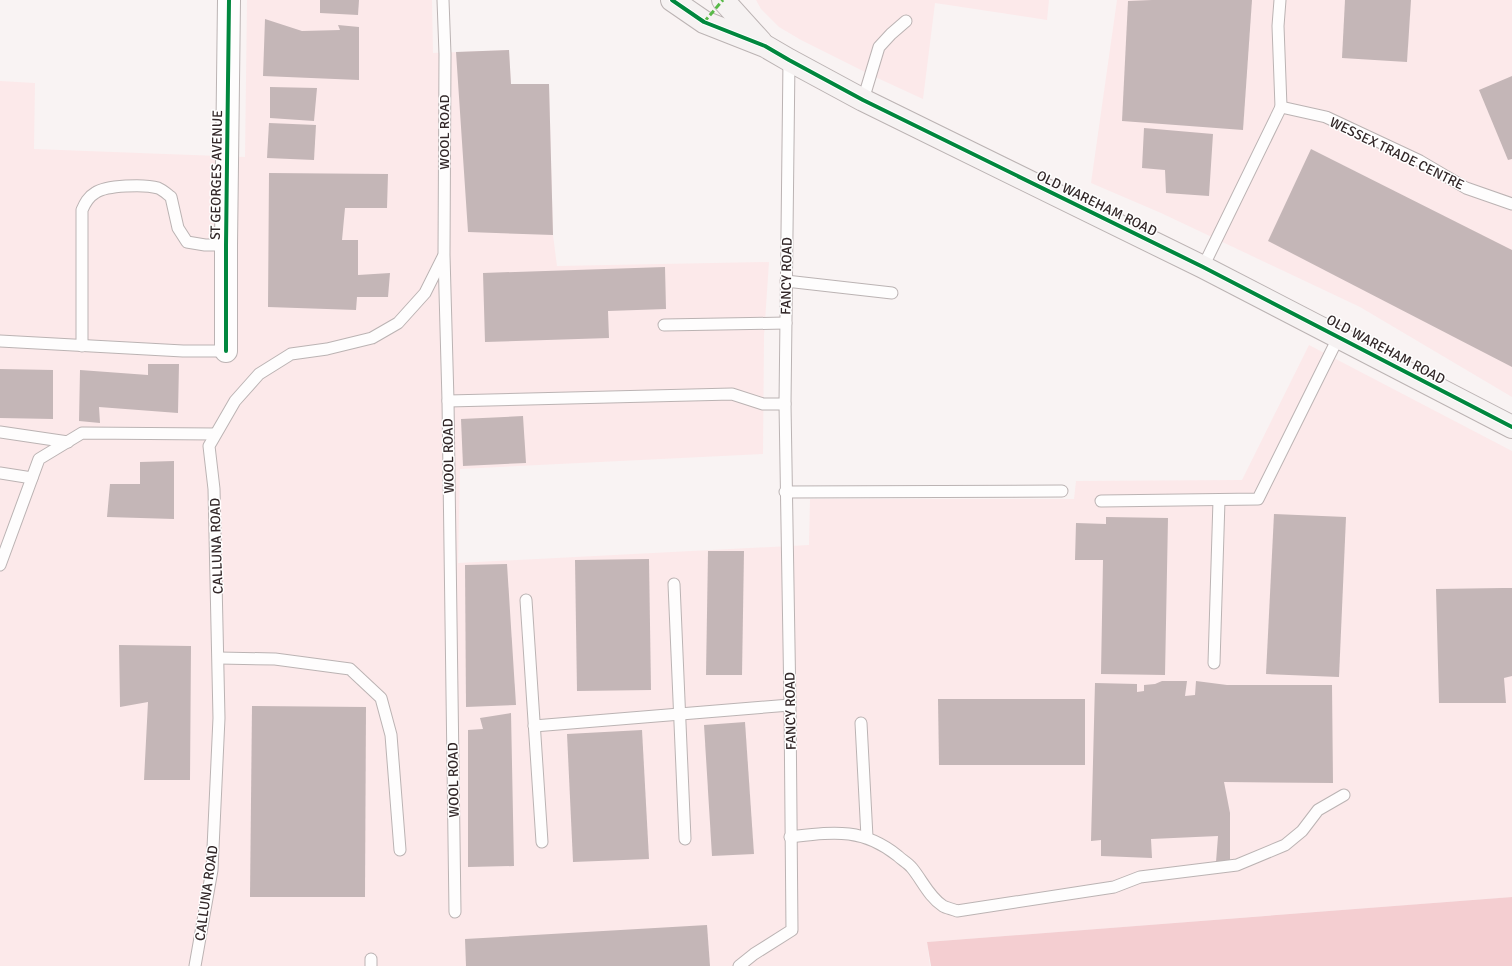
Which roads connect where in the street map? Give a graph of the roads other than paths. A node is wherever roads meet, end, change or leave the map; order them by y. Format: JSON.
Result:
{"nodes":[{"id":1,"x":229,"y":0,"type":"edge"},
{"id":2,"x":444,"y":0,"type":"edge"},
{"id":3,"x":672,"y":0,"type":"edge"},
{"id":4,"x":723,"y":0,"type":"edge"},
{"id":5,"x":1280,"y":0,"type":"edge"},
{"id":6,"x":906,"y":21,"type":"dead end"},
{"id":7,"x":765,"y":46,"type":"junction"},
{"id":8,"x":789,"y":60,"type":"junction"},
{"id":9,"x":863,"y":100,"type":"junction"},
{"id":10,"x":1281,"y":107,"type":"junction"},
{"id":11,"x":1512,"y":204,"type":"edge"},
{"id":12,"x":226,"y":245,"type":"junction"},
{"id":13,"x":444,"y":255,"type":"junction"},
{"id":14,"x":1203,"y":267,"type":"junction"},
{"id":15,"x":786,"y":281,"type":"junction"},
{"id":16,"x":892,"y":293,"type":"dead end"},
{"id":17,"x":786,"y":323,"type":"junction"},
{"id":18,"x":664,"y":325,"type":"dead end"},
{"id":19,"x":1339,"y":336,"type":"junction"},
{"id":20,"x":0,"y":342,"type":"edge"},
{"id":21,"x":82,"y":346,"type":"junction"},
{"id":22,"x":226,"y":351,"type":"joint"},
{"id":23,"x":448,"y":400,"type":"junction"},
{"id":24,"x":785,"y":404,"type":"junction"},
{"id":25,"x":1512,"y":427,"type":"edge"},
{"id":26,"x":0,"y":432,"type":"edge"},
{"id":27,"x":215,"y":434,"type":"junction"},
{"id":28,"x":68,"y":442,"type":"junction"},
{"id":29,"x":0,"y":473,"type":"edge"},
{"id":30,"x":32,"y":478,"type":"junction"},
{"id":31,"x":1062,"y":491,"type":"dead end"},
{"id":32,"x":785,"y":492,"type":"junction"},
{"id":33,"x":1219,"y":500,"type":"junction"},
{"id":34,"x":1102,"y":501,"type":"dead end"},
{"id":35,"x":0,"y":565,"type":"edge"},
{"id":36,"x":674,"y":584,"type":"dead end"},
{"id":37,"x":526,"y":600,"type":"dead end"},
{"id":38,"x":219,"y":658,"type":"junction"},
{"id":39,"x":1214,"y":663,"type":"dead end"},
{"id":40,"x":790,"y":705,"type":"junction"},
{"id":41,"x":679,"y":714,"type":"junction"},
{"id":42,"x":861,"y":723,"type":"dead end"},
{"id":43,"x":534,"y":726,"type":"junction"},
{"id":44,"x":1344,"y":794,"type":"dead end"},
{"id":45,"x":867,"y":837,"type":"junction"},
{"id":46,"x":790,"y":838,"type":"junction"},
{"id":47,"x":685,"y":839,"type":"dead end"},
{"id":48,"x":542,"y":842,"type":"dead end"},
{"id":49,"x":400,"y":850,"type":"dead end"},
{"id":50,"x":456,"y":912,"type":"dead end"},
{"id":51,"x":195,"y":966,"type":"edge"},
{"id":52,"x":739,"y":966,"type":"edge"}],
"edges":[{"from":1,"to":12,"type":"street","name":"ST GEORGES AVENUE"},
{"from":2,"to":13,"type":"lane","name":"WOOL ROAD"},
{"from":3,"to":7,"type":"street","name":"OLD WAREHAM ROAD"},
{"from":4,"to":7,"type":"street","name":"OLD WAREHAM ROAD"},
{"from":5,"to":10,"type":"lane"},
{"from":6,"to":9,"type":"lane"},
{"from":7,"to":8,"type":"street","name":"OLD WAREHAM ROAD"},
{"from":8,"to":9,"type":"street","name":"OLD WAREHAM ROAD"},
{"from":8,"to":15,"type":"lane","name":"FANCY ROAD"},
{"from":9,"to":14,"type":"street","name":"OLD WAREHAM ROAD"},
{"from":10,"to":11,"type":"lane","name":"WESSEX TRADE CENTRE"},
{"from":10,"to":14,"type":"lane"},
{"from":12,"to":21,"type":"lane"},
{"from":12,"to":22,"type":"street","name":"ST GEORGES AVENUE"},
{"from":13,"to":23,"type":"lane","name":"WOOL ROAD"},
{"from":13,"to":27,"type":"lane","name":"CALLUNA ROAD"},
{"from":14,"to":19,"type":"street","name":"OLD WAREHAM ROAD"},
{"from":15,"to":16,"type":"lane"},
{"from":15,"to":17,"type":"lane","name":"FANCY ROAD"},
{"from":17,"to":18,"type":"lane"},
{"from":17,"to":24,"type":"lane","name":"FANCY ROAD"},
{"from":19,"to":25,"type":"street","name":"OLD WAREHAM ROAD"},
{"from":19,"to":33,"type":"lane"},
{"from":20,"to":21,"type":"lane"},
{"from":21,"to":22,"type":"lane"},
{"from":23,"to":24,"type":"lane"},
{"from":23,"to":50,"type":"lane","name":"WOOL ROAD"},
{"from":24,"to":32,"type":"lane","name":"FANCY ROAD"},
{"from":26,"to":28,"type":"lane"},
{"from":27,"to":28,"type":"lane"},
{"from":27,"to":38,"type":"lane","name":"CALLUNA ROAD"},
{"from":28,"to":30,"type":"lane"},
{"from":29,"to":30,"type":"lane"},
{"from":30,"to":35,"type":"lane"},
{"from":31,"to":32,"type":"lane"},
{"from":32,"to":40,"type":"lane","name":"FANCY ROAD"},
{"from":33,"to":34,"type":"lane"},
{"from":33,"to":39,"type":"lane"},
{"from":36,"to":41,"type":"lane"},
{"from":37,"to":43,"type":"lane"},
{"from":38,"to":49,"type":"lane"},
{"from":38,"to":51,"type":"lane","name":"CALLUNA ROAD"},
{"from":40,"to":41,"type":"lane"},
{"from":40,"to":46,"type":"lane","name":"FANCY ROAD"},
{"from":41,"to":43,"type":"lane"},
{"from":41,"to":47,"type":"lane"},
{"from":42,"to":45,"type":"lane"},
{"from":43,"to":48,"type":"lane"},
{"from":44,"to":45,"type":"lane"},
{"from":45,"to":46,"type":"lane"},
{"from":46,"to":52,"type":"lane","name":"FANCY ROAD"}]}
